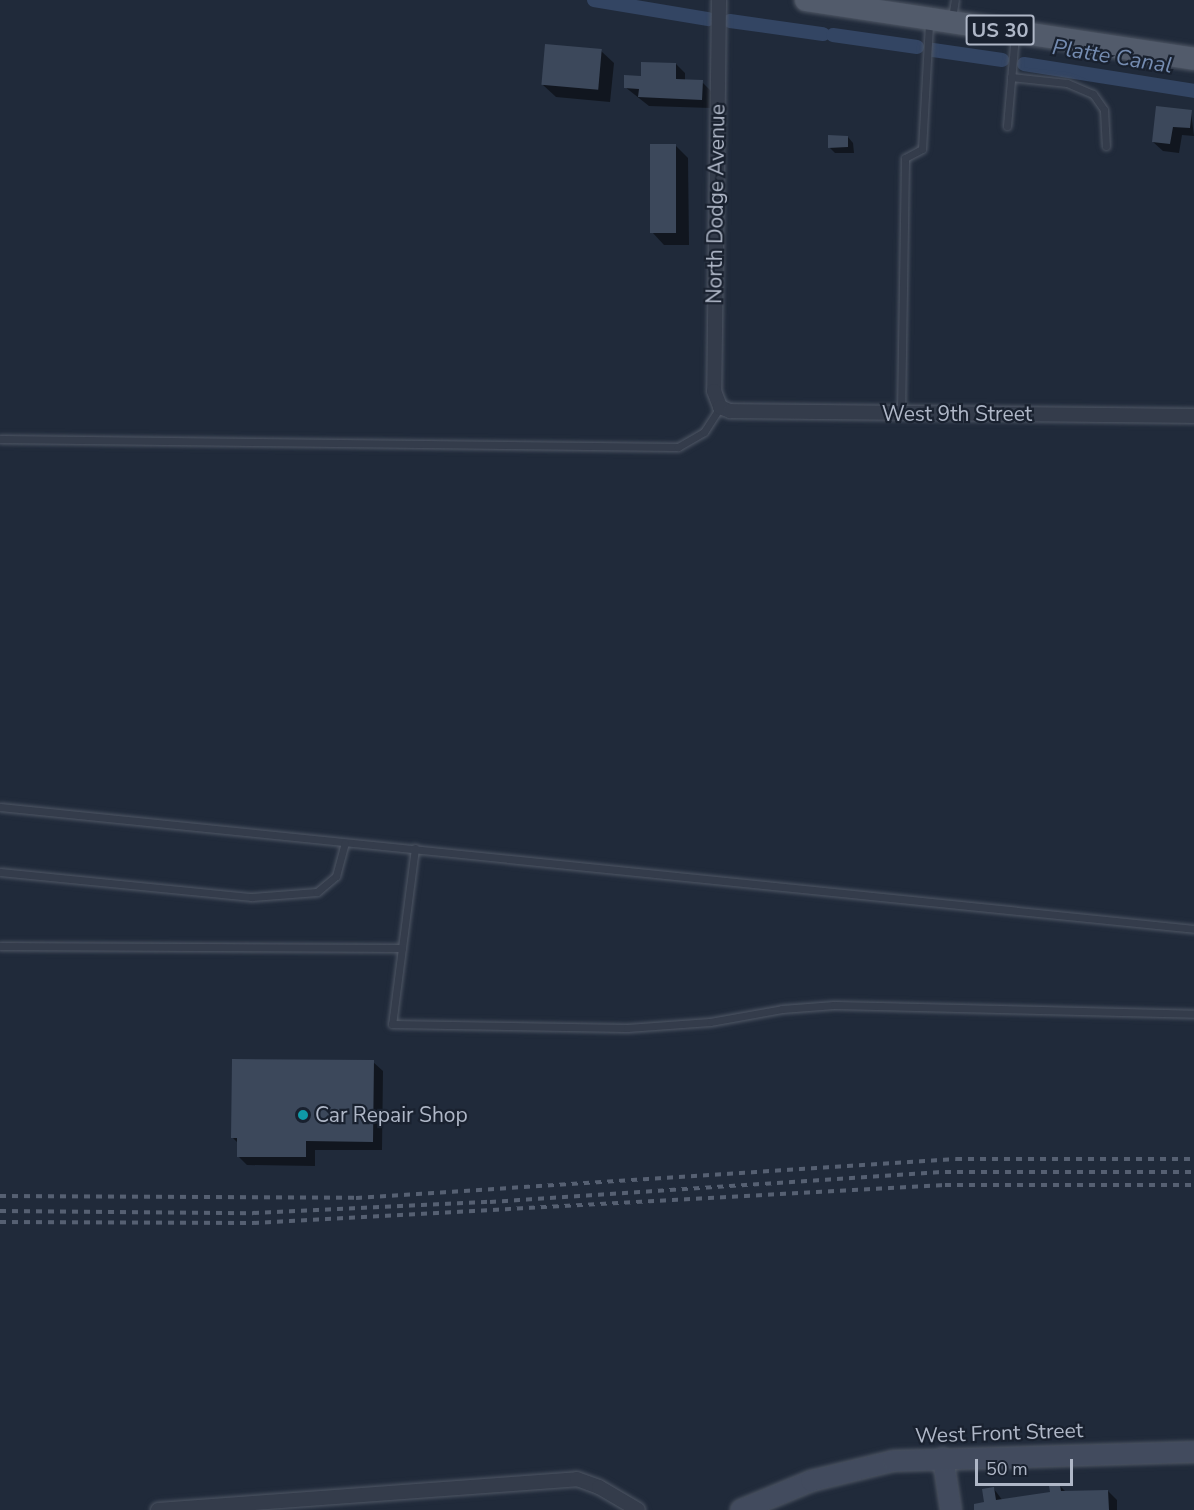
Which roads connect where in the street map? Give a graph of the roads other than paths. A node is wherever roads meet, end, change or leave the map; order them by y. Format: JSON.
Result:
{"nodes":[{"id":1,"x":719,"y":0,"type":"edge"},
{"id":2,"x":806,"y":0,"type":"edge"},
{"id":3,"x":955,"y":0,"type":"edge"},
{"id":4,"x":941,"y":21,"type":"junction"},
{"id":5,"x":1016,"y":32,"type":"junction"},
{"id":6,"x":1194,"y":59,"type":"edge"},
{"id":7,"x":1011,"y":76,"type":"junction"},
{"id":8,"x":1007,"y":126,"type":"dead end"},
{"id":9,"x":1106,"y":146,"type":"dead end"},
{"id":10,"x":720,"y":407,"type":"junction"},
{"id":11,"x":901,"y":414,"type":"junction"},
{"id":12,"x":1194,"y":416,"type":"edge"},
{"id":13,"x":0,"y":439,"type":"edge"},
{"id":14,"x":0,"y":807,"type":"edge"},
{"id":15,"x":345,"y":843,"type":"junction"},
{"id":16,"x":415,"y":848,"type":"junction"},
{"id":17,"x":0,"y":872,"type":"edge"},
{"id":18,"x":1194,"y":928,"type":"edge"},
{"id":19,"x":0,"y":946,"type":"edge"},
{"id":20,"x":402,"y":948,"type":"junction"},
{"id":21,"x":1194,"y":1014,"type":"edge"},
{"id":22,"x":1194,"y":1452,"type":"edge"},
{"id":23,"x":943,"y":1458,"type":"junction"},
{"id":24,"x":158,"y":1510,"type":"edge"},
{"id":25,"x":639,"y":1510,"type":"edge"},
{"id":26,"x":741,"y":1510,"type":"edge"},
{"id":27,"x":951,"y":1510,"type":"edge"}],
"edges":[{"from":1,"to":10,"type":"street","name":"North Dodge Avenue"},
{"from":2,"to":4,"type":"main road","number":"US 30"},
{"from":3,"to":4,"type":"lane"},
{"from":4,"to":5,"type":"main road","number":"US 30"},
{"from":4,"to":11,"type":"lane"},
{"from":5,"to":6,"type":"main road","number":"US 30"},
{"from":5,"to":7,"type":"lane"},
{"from":7,"to":8,"type":"lane"},
{"from":7,"to":9,"type":"lane"},
{"from":10,"to":11,"type":"street","name":"West 9th Street"},
{"from":10,"to":13,"type":"lane"},
{"from":11,"to":12,"type":"street","name":"West 9th Street"},
{"from":14,"to":15,"type":"lane"},
{"from":15,"to":16,"type":"lane"},
{"from":15,"to":17,"type":"lane"},
{"from":16,"to":18,"type":"lane"},
{"from":16,"to":20,"type":"lane"},
{"from":19,"to":20,"type":"lane"},
{"from":20,"to":21,"type":"lane"},
{"from":22,"to":23,"type":"street","name":"West Front Street"},
{"from":23,"to":26,"type":"street","name":"West Front Street"},
{"from":23,"to":27,"type":"street"},
{"from":24,"to":25,"type":"street"}]}
